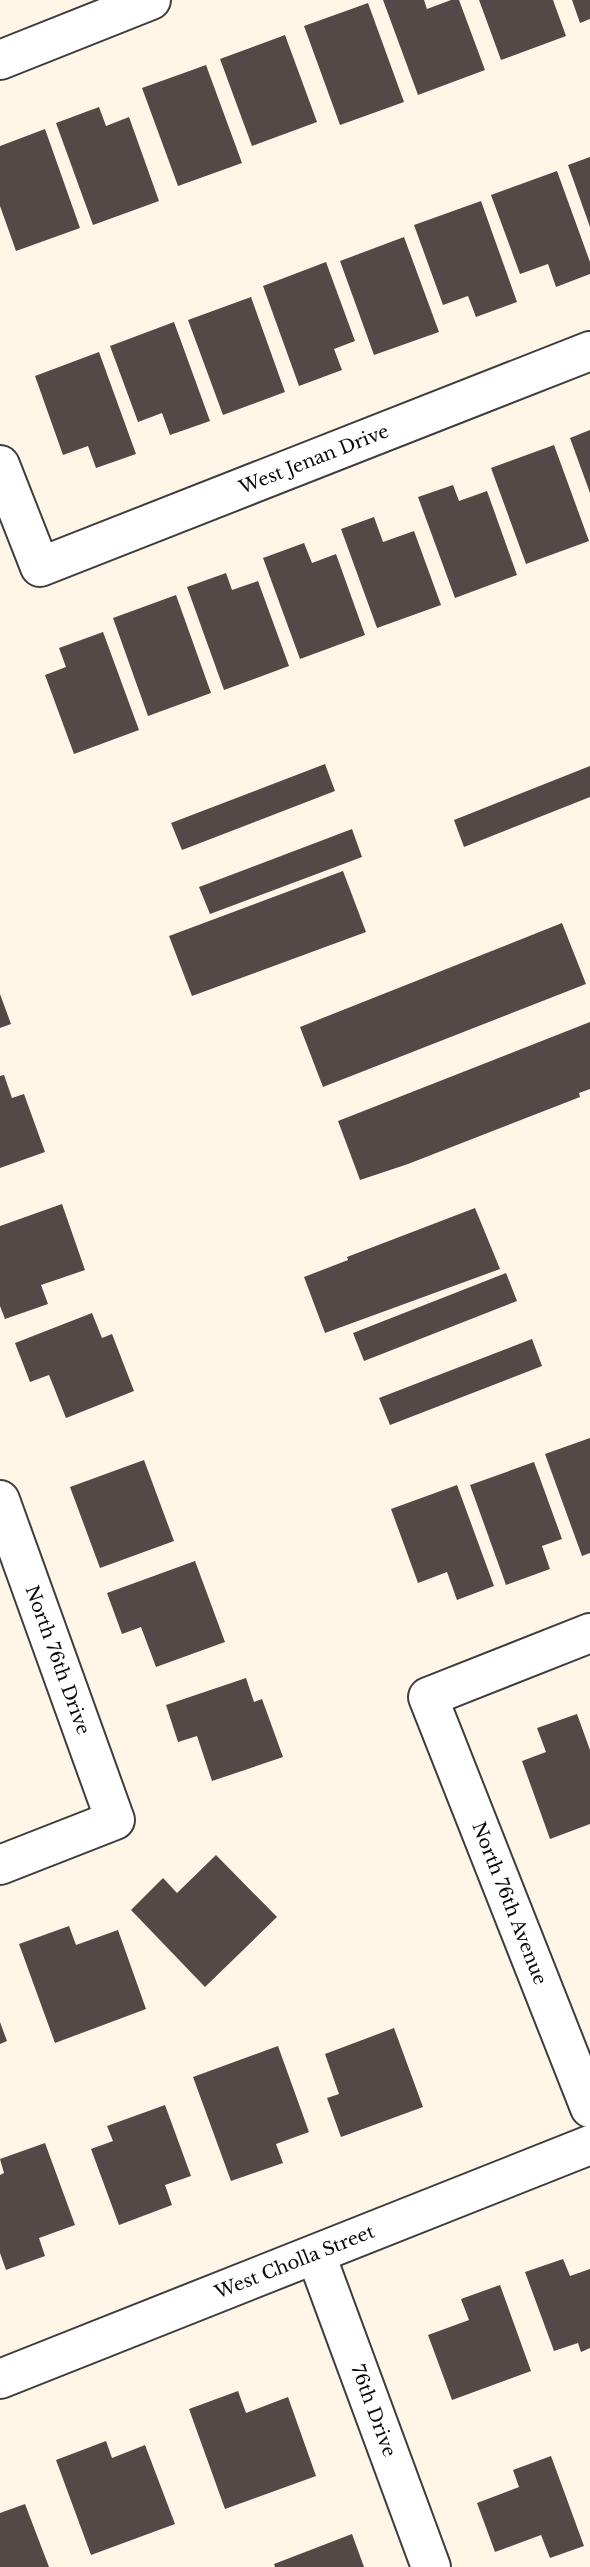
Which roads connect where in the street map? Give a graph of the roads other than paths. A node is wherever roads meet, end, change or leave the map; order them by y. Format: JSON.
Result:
{"nodes":[{"id":1,"x":151,"y":0,"type":"edge"},
{"id":2,"x":0,"y":60,"type":"edge"},
{"id":3,"x":590,"y":351,"type":"edge"},
{"id":4,"x":0,"y":466,"type":"edge"},
{"id":5,"x":0,"y":1500,"type":"edge"},
{"id":6,"x":590,"y":1633,"type":"edge"},
{"id":7,"x":0,"y":1865,"type":"edge"},
{"id":8,"x":590,"y":2108,"type":"edge"},
{"id":9,"x":590,"y":2145,"type":"edge"},
{"id":10,"x":316,"y":2255,"type":"junction"},
{"id":11,"x":0,"y":2379,"type":"edge"},
{"id":12,"x":430,"y":2567,"type":"edge"}],
"edges":[{"from":1,"to":2,"type":"street"},
{"from":3,"to":4,"type":"street","name":"West Jenan Drive"},
{"from":5,"to":7,"type":"street","name":"North 76th Drive"},
{"from":6,"to":8,"type":"street","name":"North 76th Avenue"},
{"from":9,"to":10,"type":"street","name":"West Cholla Street"},
{"from":10,"to":11,"type":"street","name":"West Cholla Street"},
{"from":10,"to":12,"type":"street","name":"76th Drive"}]}
